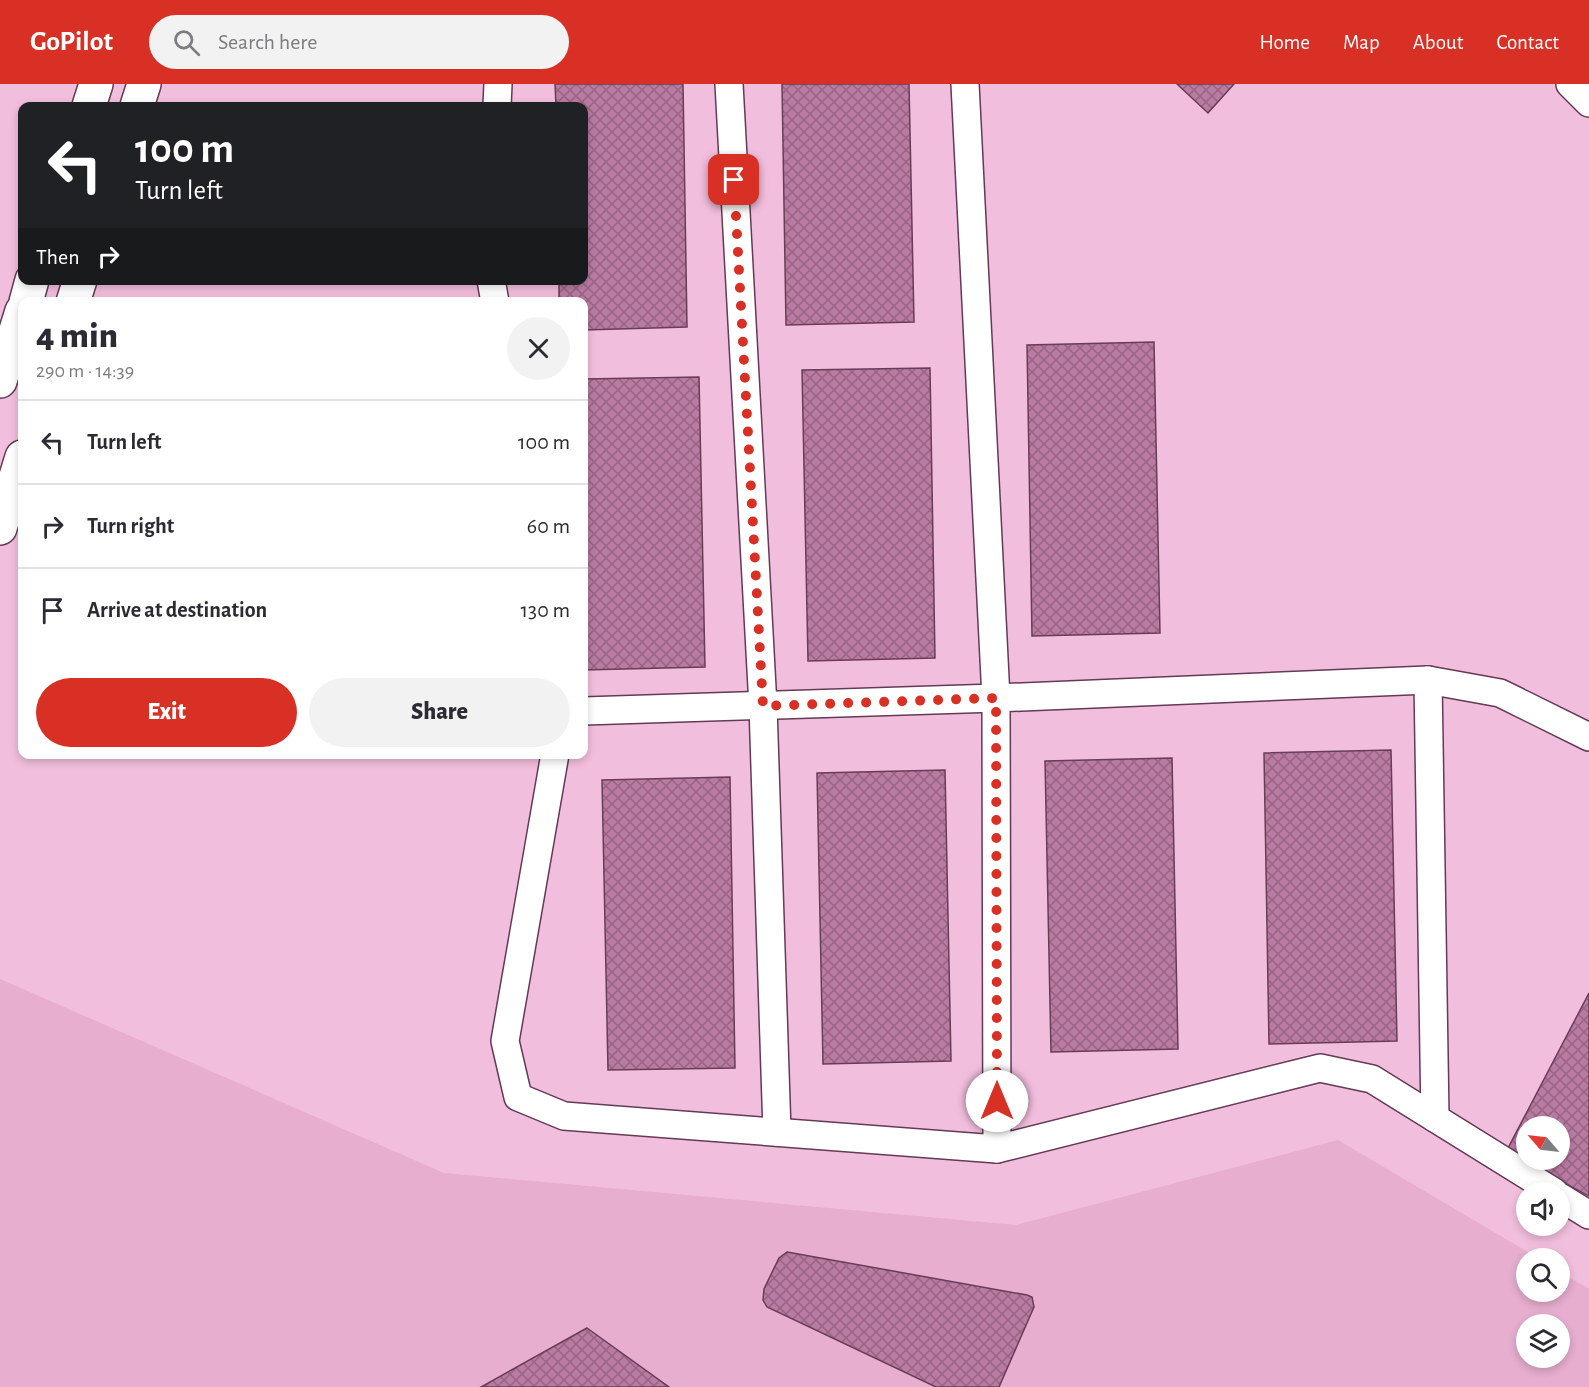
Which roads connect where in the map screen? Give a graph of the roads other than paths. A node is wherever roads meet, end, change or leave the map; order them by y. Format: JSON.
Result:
{"nodes":[{"id":1,"x":96,"y":84,"type":"edge"},
{"id":2,"x":144,"y":84,"type":"edge"},
{"id":3,"x":498,"y":84,"type":"edge"},
{"id":4,"x":729,"y":84,"type":"edge"},
{"id":5,"x":965,"y":84,"type":"edge"},
{"id":6,"x":1570,"y":84,"type":"edge"},
{"id":7,"x":89,"y":102,"type":"edge"},
{"id":8,"x":137,"y":102,"type":"edge"},
{"id":9,"x":497,"y":102,"type":"edge"},
{"id":10,"x":1589,"y":103,"type":"edge"},
{"id":11,"x":18,"y":324,"type":"edge"},
{"id":12,"x":0,"y":381,"type":"edge"},
{"id":13,"x":18,"y":469,"type":"edge"},
{"id":14,"x":0,"y":528,"type":"edge"},
{"id":15,"x":1428,"y":680,"type":"junction"},
{"id":16,"x":996,"y":698,"type":"junction"},
{"id":17,"x":763,"y":706,"type":"junction"},
{"id":18,"x":588,"y":711,"type":"edge"},
{"id":19,"x":1589,"y":737,"type":"edge"},
{"id":20,"x":554,"y":759,"type":"edge"},
{"id":21,"x":1435,"y":1118,"type":"junction"},
{"id":22,"x":777,"y":1132,"type":"junction"},
{"id":23,"x":997,"y":1149,"type":"junction"},
{"id":24,"x":1538,"y":1182,"type":"edge"},
{"id":25,"x":1570,"y":1203,"type":"edge"},
{"id":26,"x":1589,"y":1215,"type":"edge"}],
"edges":[{"from":1,"to":7,"type":"main road"},
{"from":2,"to":8,"type":"main road"},
{"from":3,"to":9,"type":"street"},
{"from":4,"to":17,"type":"street"},
{"from":5,"to":16,"type":"street"},
{"from":6,"to":10,"type":"street"},
{"from":11,"to":12,"type":"main road"},
{"from":13,"to":14,"type":"main road"},
{"from":15,"to":16,"type":"street"},
{"from":15,"to":19,"type":"street"},
{"from":15,"to":21,"type":"street"},
{"from":16,"to":17,"type":"street"},
{"from":16,"to":23,"type":"street"},
{"from":17,"to":18,"type":"street"},
{"from":17,"to":22,"type":"street"},
{"from":20,"to":22,"type":"street"},
{"from":21,"to":23,"type":"street"},
{"from":21,"to":24,"type":"street"},
{"from":22,"to":23,"type":"street"},
{"from":25,"to":26,"type":"street"}]}
